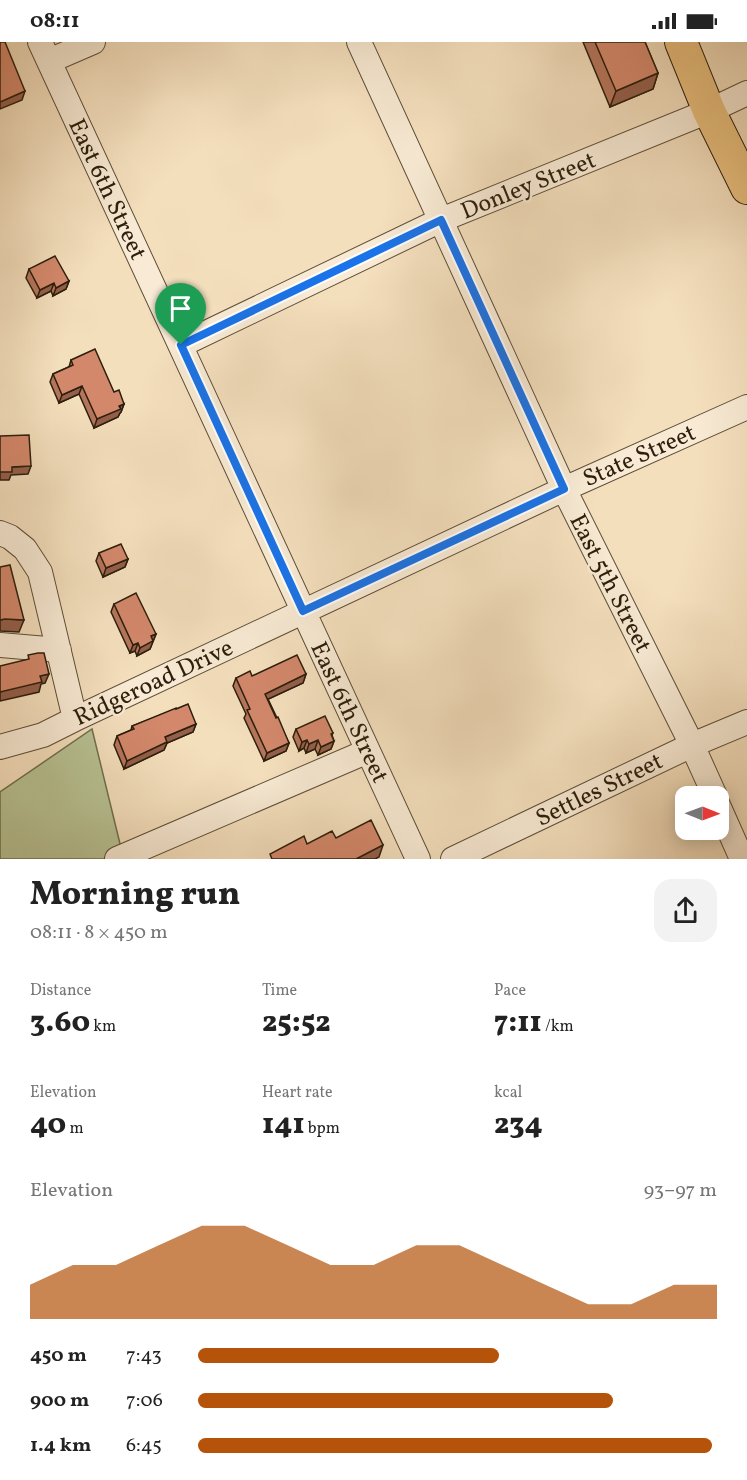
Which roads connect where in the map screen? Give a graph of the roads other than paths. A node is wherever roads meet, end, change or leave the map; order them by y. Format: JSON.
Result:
{"nodes":[{"id":1,"x":93,"y":42,"type":"edge"},
{"id":2,"x":359,"y":42,"type":"edge"},
{"id":3,"x":681,"y":42,"type":"edge"},
{"id":4,"x":44,"y":51,"type":"edge"},
{"id":5,"x":747,"y":93,"type":"edge"},
{"id":6,"x":709,"y":111,"type":"junction"},
{"id":7,"x":747,"y":188,"type":"edge"},
{"id":8,"x":441,"y":220,"type":"junction"},
{"id":9,"x":181,"y":345,"type":"junction"},
{"id":10,"x":747,"y":407,"type":"edge"},
{"id":11,"x":564,"y":489,"type":"junction"},
{"id":12,"x":0,"y":533,"type":"edge"},
{"id":13,"x":303,"y":611,"type":"junction"},
{"id":14,"x":0,"y":645,"type":"edge"},
{"id":15,"x":59,"y":650,"type":"junction"},
{"id":16,"x":75,"y":718,"type":"junction"},
{"id":17,"x":747,"y":722,"type":"edge"},
{"id":18,"x":692,"y":745,"type":"junction"},
{"id":19,"x":0,"y":747,"type":"edge"},
{"id":20,"x":368,"y":750,"type":"junction"},
{"id":21,"x":710,"y":786,"type":"edge"},
{"id":22,"x":729,"y":830,"type":"edge"},
{"id":23,"x":117,"y":859,"type":"edge"},
{"id":24,"x":418,"y":859,"type":"edge"},
{"id":25,"x":453,"y":859,"type":"edge"},
{"id":26,"x":742,"y":859,"type":"edge"}],
"edges":[{"from":1,"to":4,"type":"street"},
{"from":2,"to":8,"type":"street","name":"East 5th Street"},
{"from":3,"to":6,"type":"main road"},
{"from":4,"to":9,"type":"street","name":"East 6th Street"},
{"from":5,"to":6,"type":"street","name":"Donley Street"},
{"from":6,"to":7,"type":"main road"},
{"from":6,"to":8,"type":"street","name":"Donley Street"},
{"from":8,"to":9,"type":"street","name":"Donley Street"},
{"from":8,"to":11,"type":"street","name":"East 5th Street"},
{"from":9,"to":13,"type":"street","name":"East 6th Street"},
{"from":10,"to":11,"type":"street","name":"State Street"},
{"from":11,"to":13,"type":"street","name":"State Street"},
{"from":11,"to":18,"type":"street","name":"East 5th Street"},
{"from":12,"to":15,"type":"street"},
{"from":13,"to":16,"type":"street","name":"Ridgeroad Drive"},
{"from":13,"to":20,"type":"street","name":"East 6th Street"},
{"from":14,"to":15,"type":"street"},
{"from":15,"to":16,"type":"street"},
{"from":16,"to":19,"type":"street","name":"Ridgeroad Drive"},
{"from":17,"to":18,"type":"street","name":"Settles Street"},
{"from":18,"to":21,"type":"street","name":"East 5th Street"},
{"from":18,"to":25,"type":"street","name":"Settles Street"},
{"from":20,"to":23,"type":"street"},
{"from":20,"to":24,"type":"street","name":"East 6th Street"},
{"from":22,"to":26,"type":"street"}]}
